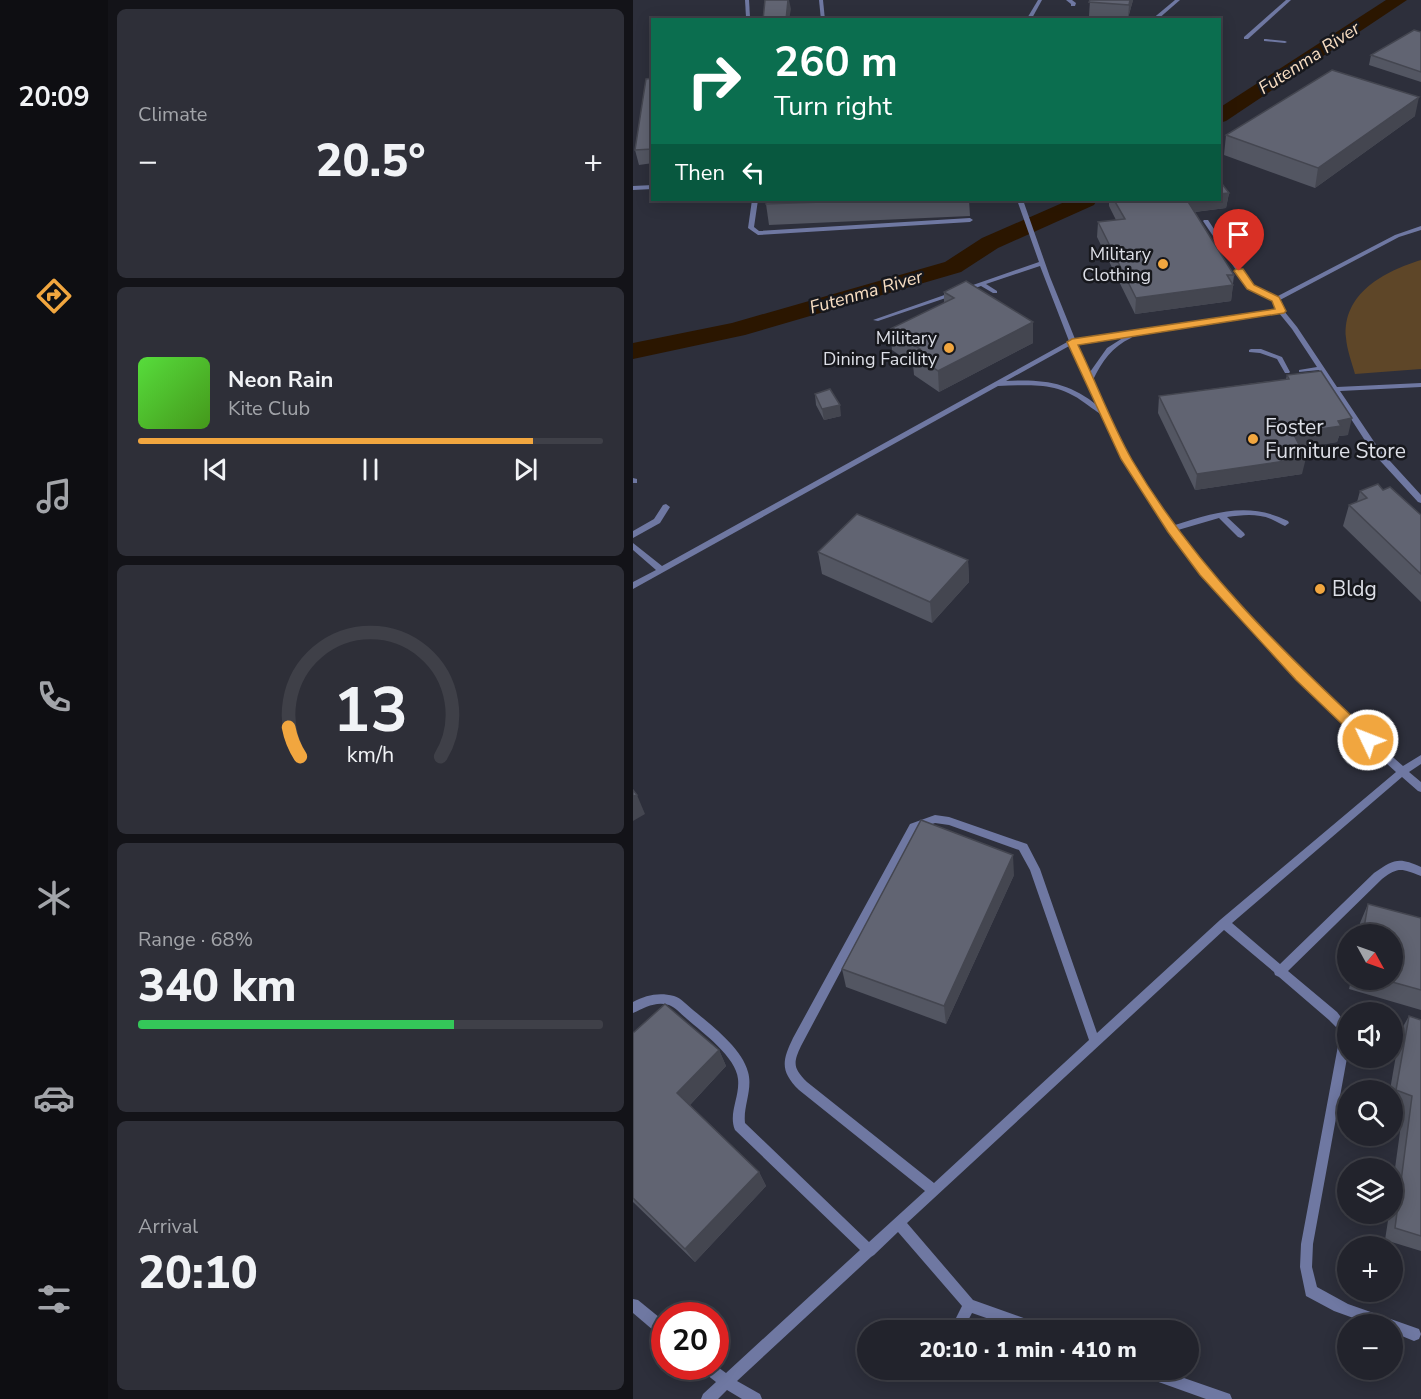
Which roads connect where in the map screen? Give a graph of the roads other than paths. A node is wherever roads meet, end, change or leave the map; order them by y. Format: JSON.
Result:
{"nodes":[{"id":1,"x":747,"y":0,"type":"edge"},
{"id":2,"x":821,"y":0,"type":"edge"},
{"id":3,"x":1040,"y":0,"type":"edge"},
{"id":4,"x":1068,"y":0,"type":"edge"},
{"id":5,"x":1178,"y":0,"type":"edge"},
{"id":6,"x":1289,"y":0,"type":"edge"},
{"id":7,"x":1073,"y":5,"type":"dead end"},
{"id":8,"x":748,"y":17,"type":"dead end"},
{"id":9,"x":823,"y":18,"type":"edge"},
{"id":10,"x":1029,"y":18,"type":"edge"},
{"id":11,"x":1156,"y":18,"type":"edge"},
{"id":12,"x":1246,"y":38,"type":"dead end"},
{"id":13,"x":1266,"y":40,"type":"dead end"},
{"id":14,"x":1285,"y":42,"type":"dead end"},
{"id":15,"x":651,"y":187,"type":"edge"},
{"id":16,"x":633,"y":188,"type":"edge"},
{"id":17,"x":755,"y":201,"type":"edge"},
{"id":18,"x":1020,"y":201,"type":"edge"},
{"id":19,"x":970,"y":220,"type":"dead end"},
{"id":20,"x":1206,"y":221,"type":"dead end"},
{"id":21,"x":1421,"y":228,"type":"edge"},
{"id":22,"x":1043,"y":263,"type":"junction"},
{"id":23,"x":981,"y":284,"type":"junction"},
{"id":24,"x":995,"y":292,"type":"dead end"},
{"id":25,"x":1276,"y":299,"type":"junction"},
{"id":26,"x":1281,"y":311,"type":"junction"},
{"id":27,"x":876,"y":320,"type":"dead end"},
{"id":28,"x":1145,"y":332,"type":"junction"},
{"id":29,"x":1072,"y":342,"type":"junction"},
{"id":30,"x":1251,"y":351,"type":"dead end"},
{"id":31,"x":1321,"y":368,"type":"junction"},
{"id":32,"x":1301,"y":371,"type":"edge"},
{"id":33,"x":1287,"y":372,"type":"edge"},
{"id":34,"x":1089,"y":380,"type":"junction"},
{"id":35,"x":995,"y":384,"type":"junction"},
{"id":36,"x":1421,"y":385,"type":"edge"},
{"id":37,"x":1333,"y":389,"type":"junction"},
{"id":38,"x":1106,"y":417,"type":"junction"},
{"id":39,"x":1421,"y":500,"type":"edge"},
{"id":40,"x":666,"y":507,"type":"dead end"},
{"id":41,"x":1220,"y":515,"type":"junction"},
{"id":42,"x":1285,"y":523,"type":"dead end"},
{"id":43,"x":1172,"y":529,"type":"junction"},
{"id":44,"x":1241,"y":535,"type":"dead end"},
{"id":45,"x":633,"y":536,"type":"edge"},
{"id":46,"x":633,"y":546,"type":"edge"},
{"id":47,"x":661,"y":570,"type":"junction"},
{"id":48,"x":633,"y":586,"type":"edge"},
{"id":49,"x":1421,"y":759,"type":"edge"},
{"id":50,"x":1402,"y":772,"type":"junction"},
{"id":51,"x":1421,"y":788,"type":"edge"},
{"id":52,"x":1421,"y":872,"type":"edge"},
{"id":53,"x":1224,"y":923,"type":"junction"},
{"id":54,"x":1279,"y":972,"type":"junction"},
{"id":55,"x":633,"y":1008,"type":"edge"},
{"id":56,"x":1095,"y":1042,"type":"junction"},
{"id":57,"x":934,"y":1191,"type":"junction"},
{"id":58,"x":899,"y":1223,"type":"junction"},
{"id":59,"x":870,"y":1251,"type":"junction"},
{"id":60,"x":633,"y":1305,"type":"edge"},
{"id":61,"x":969,"y":1305,"type":"junction"},
{"id":62,"x":1359,"y":1314,"type":"edge"},
{"id":63,"x":651,"y":1320,"type":"edge"},
{"id":64,"x":961,"y":1320,"type":"edge"},
{"id":65,"x":1010,"y":1320,"type":"edge"},
{"id":66,"x":1403,"y":1330,"type":"edge"},
{"id":67,"x":1414,"y":1334,"type":"dead end"},
{"id":68,"x":723,"y":1380,"type":"edge"},
{"id":69,"x":1173,"y":1380,"type":"edge"},
{"id":70,"x":727,"y":1383,"type":"junction"},
{"id":71,"x":708,"y":1399,"type":"edge"},
{"id":72,"x":755,"y":1399,"type":"edge"},
{"id":73,"x":1225,"y":1399,"type":"edge"}],
"edges":[{"from":1,"to":8,"type":"lane"},
{"from":2,"to":9,"type":"lane"},
{"from":3,"to":10,"type":"lane"},
{"from":4,"to":7,"type":"lane"},
{"from":5,"to":11,"type":"lane"},
{"from":6,"to":12,"type":"lane"},
{"from":13,"to":14,"type":"lane"},
{"from":15,"to":16,"type":"lane"},
{"from":17,"to":19,"type":"lane"},
{"from":18,"to":22,"type":"lane"},
{"from":20,"to":25,"type":"lane"},
{"from":21,"to":25,"type":"lane"},
{"from":22,"to":23,"type":"lane"},
{"from":22,"to":29,"type":"lane"},
{"from":23,"to":24,"type":"lane"},
{"from":23,"to":27,"type":"lane"},
{"from":25,"to":26,"type":"lane"},
{"from":26,"to":28,"type":"lane"},
{"from":26,"to":31,"type":"lane"},
{"from":28,"to":29,"type":"lane"},
{"from":28,"to":34,"type":"lane"},
{"from":29,"to":34,"type":"lane"},
{"from":29,"to":35,"type":"lane"},
{"from":30,"to":33,"type":"lane"},
{"from":31,"to":32,"type":"lane"},
{"from":31,"to":37,"type":"lane"},
{"from":34,"to":38,"type":"lane"},
{"from":35,"to":38,"type":"lane"},
{"from":35,"to":47,"type":"lane"},
{"from":36,"to":37,"type":"lane"},
{"from":37,"to":39,"type":"lane"},
{"from":38,"to":43,"type":"lane"},
{"from":40,"to":45,"type":"lane"},
{"from":41,"to":42,"type":"lane"},
{"from":41,"to":43,"type":"lane"},
{"from":41,"to":44,"type":"lane"},
{"from":43,"to":50,"type":"lane"},
{"from":46,"to":47,"type":"lane"},
{"from":47,"to":48,"type":"lane"},
{"from":49,"to":50,"type":"lane"},
{"from":50,"to":51,"type":"lane"},
{"from":50,"to":53,"type":"lane"},
{"from":52,"to":54,"type":"lane"},
{"from":53,"to":54,"type":"lane"},
{"from":53,"to":56,"type":"lane"},
{"from":54,"to":62,"type":"lane"},
{"from":55,"to":59,"type":"lane"},
{"from":56,"to":57,"type":"lane"},
{"from":56,"to":57,"type":"lane"},
{"from":57,"to":58,"type":"lane"},
{"from":58,"to":59,"type":"lane"},
{"from":58,"to":61,"type":"lane"},
{"from":59,"to":70,"type":"lane"},
{"from":60,"to":63,"type":"lane"},
{"from":61,"to":64,"type":"lane"},
{"from":61,"to":65,"type":"lane"},
{"from":66,"to":67,"type":"lane"},
{"from":68,"to":70,"type":"lane"},
{"from":69,"to":73,"type":"lane"},
{"from":70,"to":71,"type":"lane"},
{"from":70,"to":72,"type":"lane"}]}
